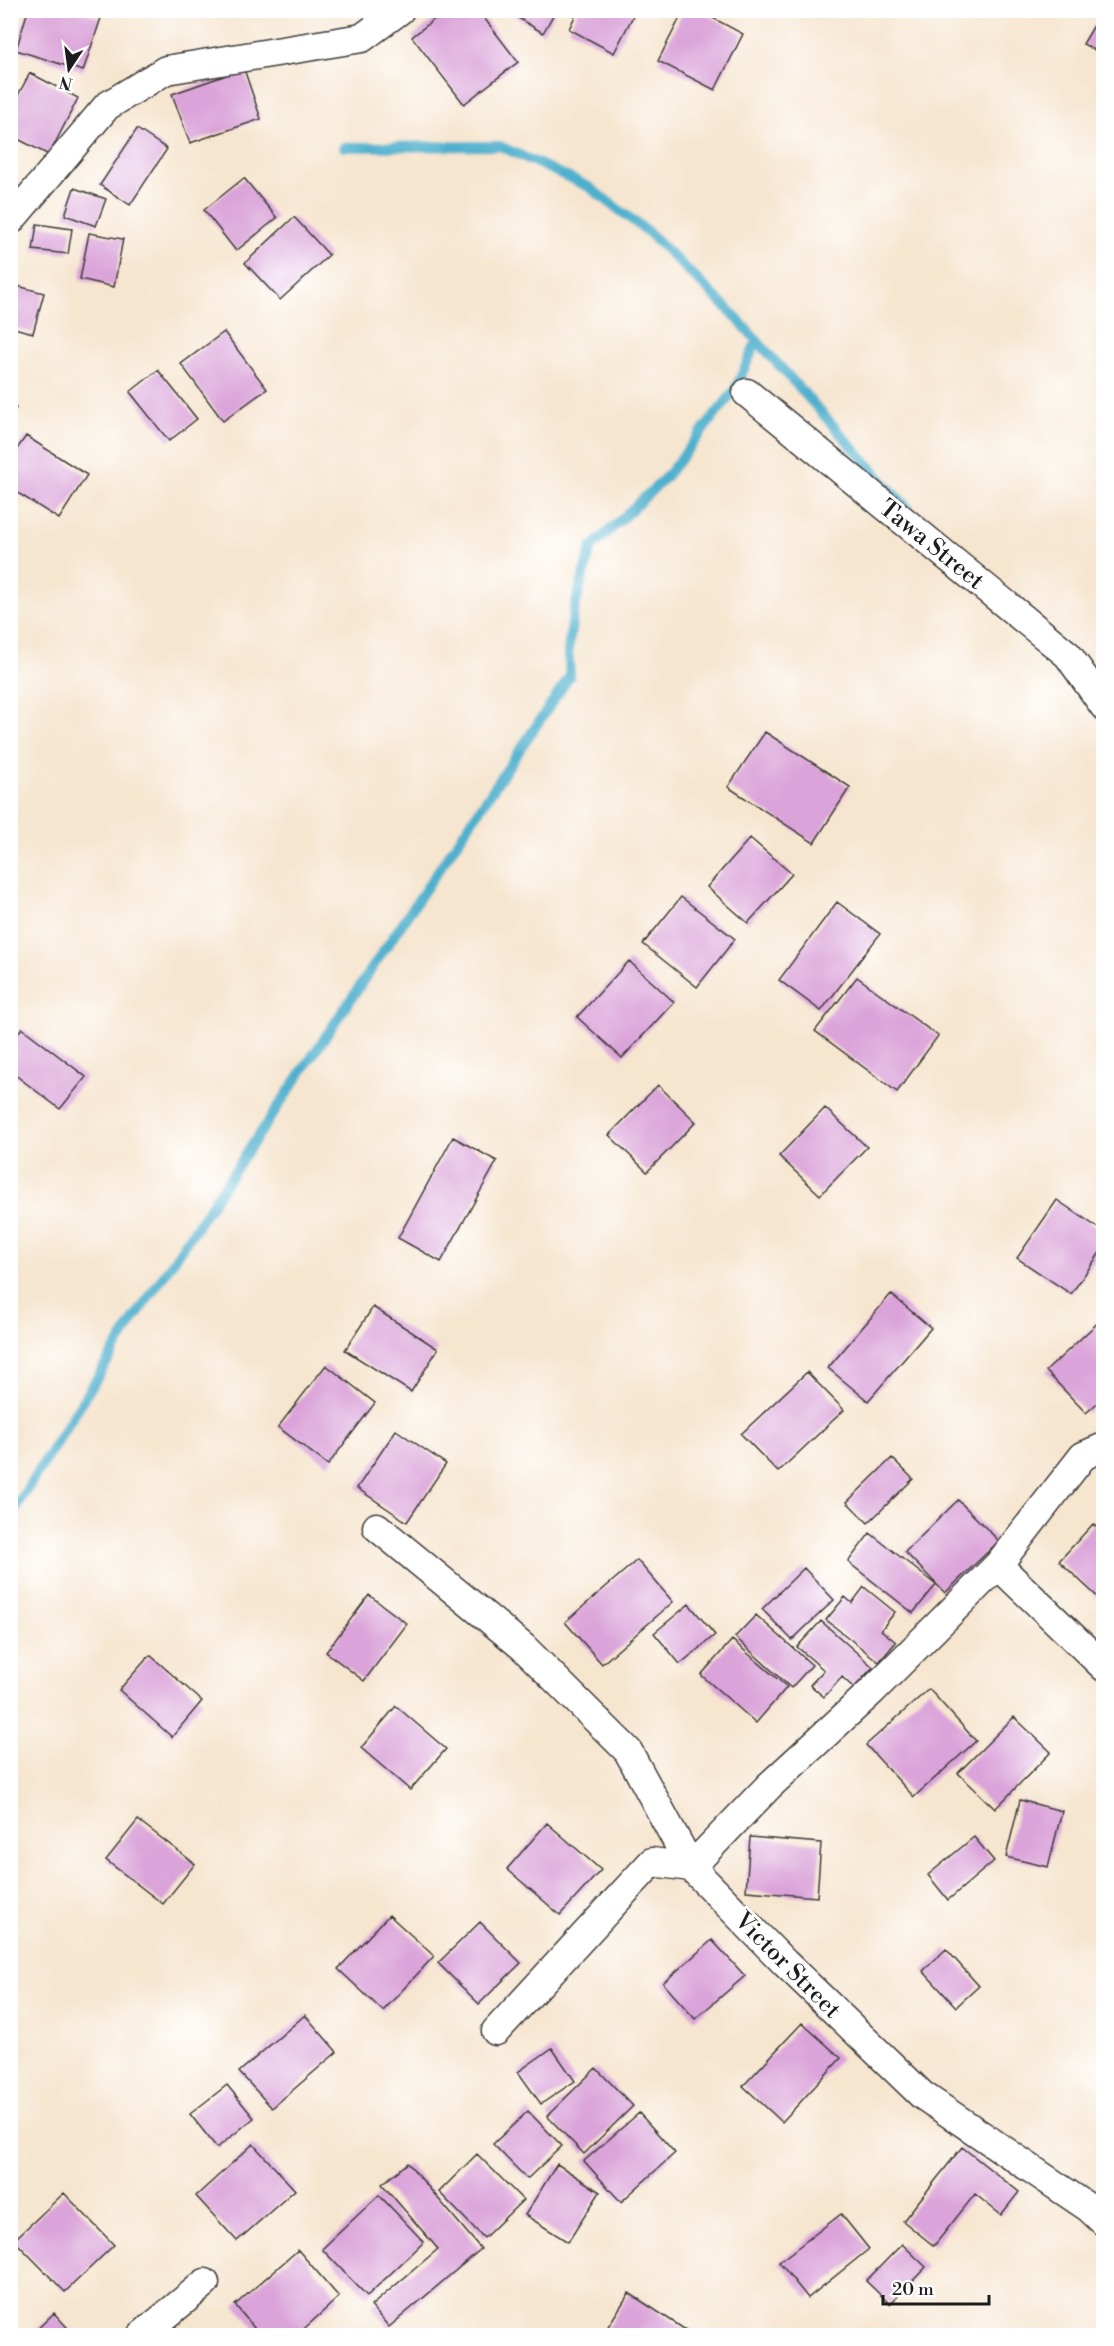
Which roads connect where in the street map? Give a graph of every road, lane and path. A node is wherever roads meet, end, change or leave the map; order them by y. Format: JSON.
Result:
{"nodes":[{"id":1,"x":400,"y":10,"type":"edge"},
{"id":2,"x":10,"y":221,"type":"edge"},
{"id":3,"x":747,"y":393,"type":"dead end"},
{"id":4,"x":1104,"y":706,"type":"edge"},
{"id":5,"x":1104,"y":1447,"type":"edge"},
{"id":6,"x":377,"y":1527,"type":"dead end"},
{"id":7,"x":999,"y":1565,"type":"junction"},
{"id":8,"x":1104,"y":1667,"type":"edge"},
{"id":9,"x":691,"y":1867,"type":"junction"},
{"id":10,"x":496,"y":2031,"type":"dead end"},
{"id":11,"x":1104,"y":2222,"type":"edge"},
{"id":12,"x":205,"y":2283,"type":"dead end"},
{"id":13,"x":141,"y":2336,"type":"edge"}],
"edges":[{"from":1,"to":2,"type":"street"},
{"from":3,"to":4,"type":"street","name":"Tawa Street"},
{"from":5,"to":7,"type":"street"},
{"from":6,"to":9,"type":"street","name":"Victor Street"},
{"from":7,"to":8,"type":"street"},
{"from":7,"to":9,"type":"street"},
{"from":9,"to":10,"type":"street"},
{"from":9,"to":11,"type":"street","name":"Victor Street"},
{"from":12,"to":13,"type":"street"}]}
